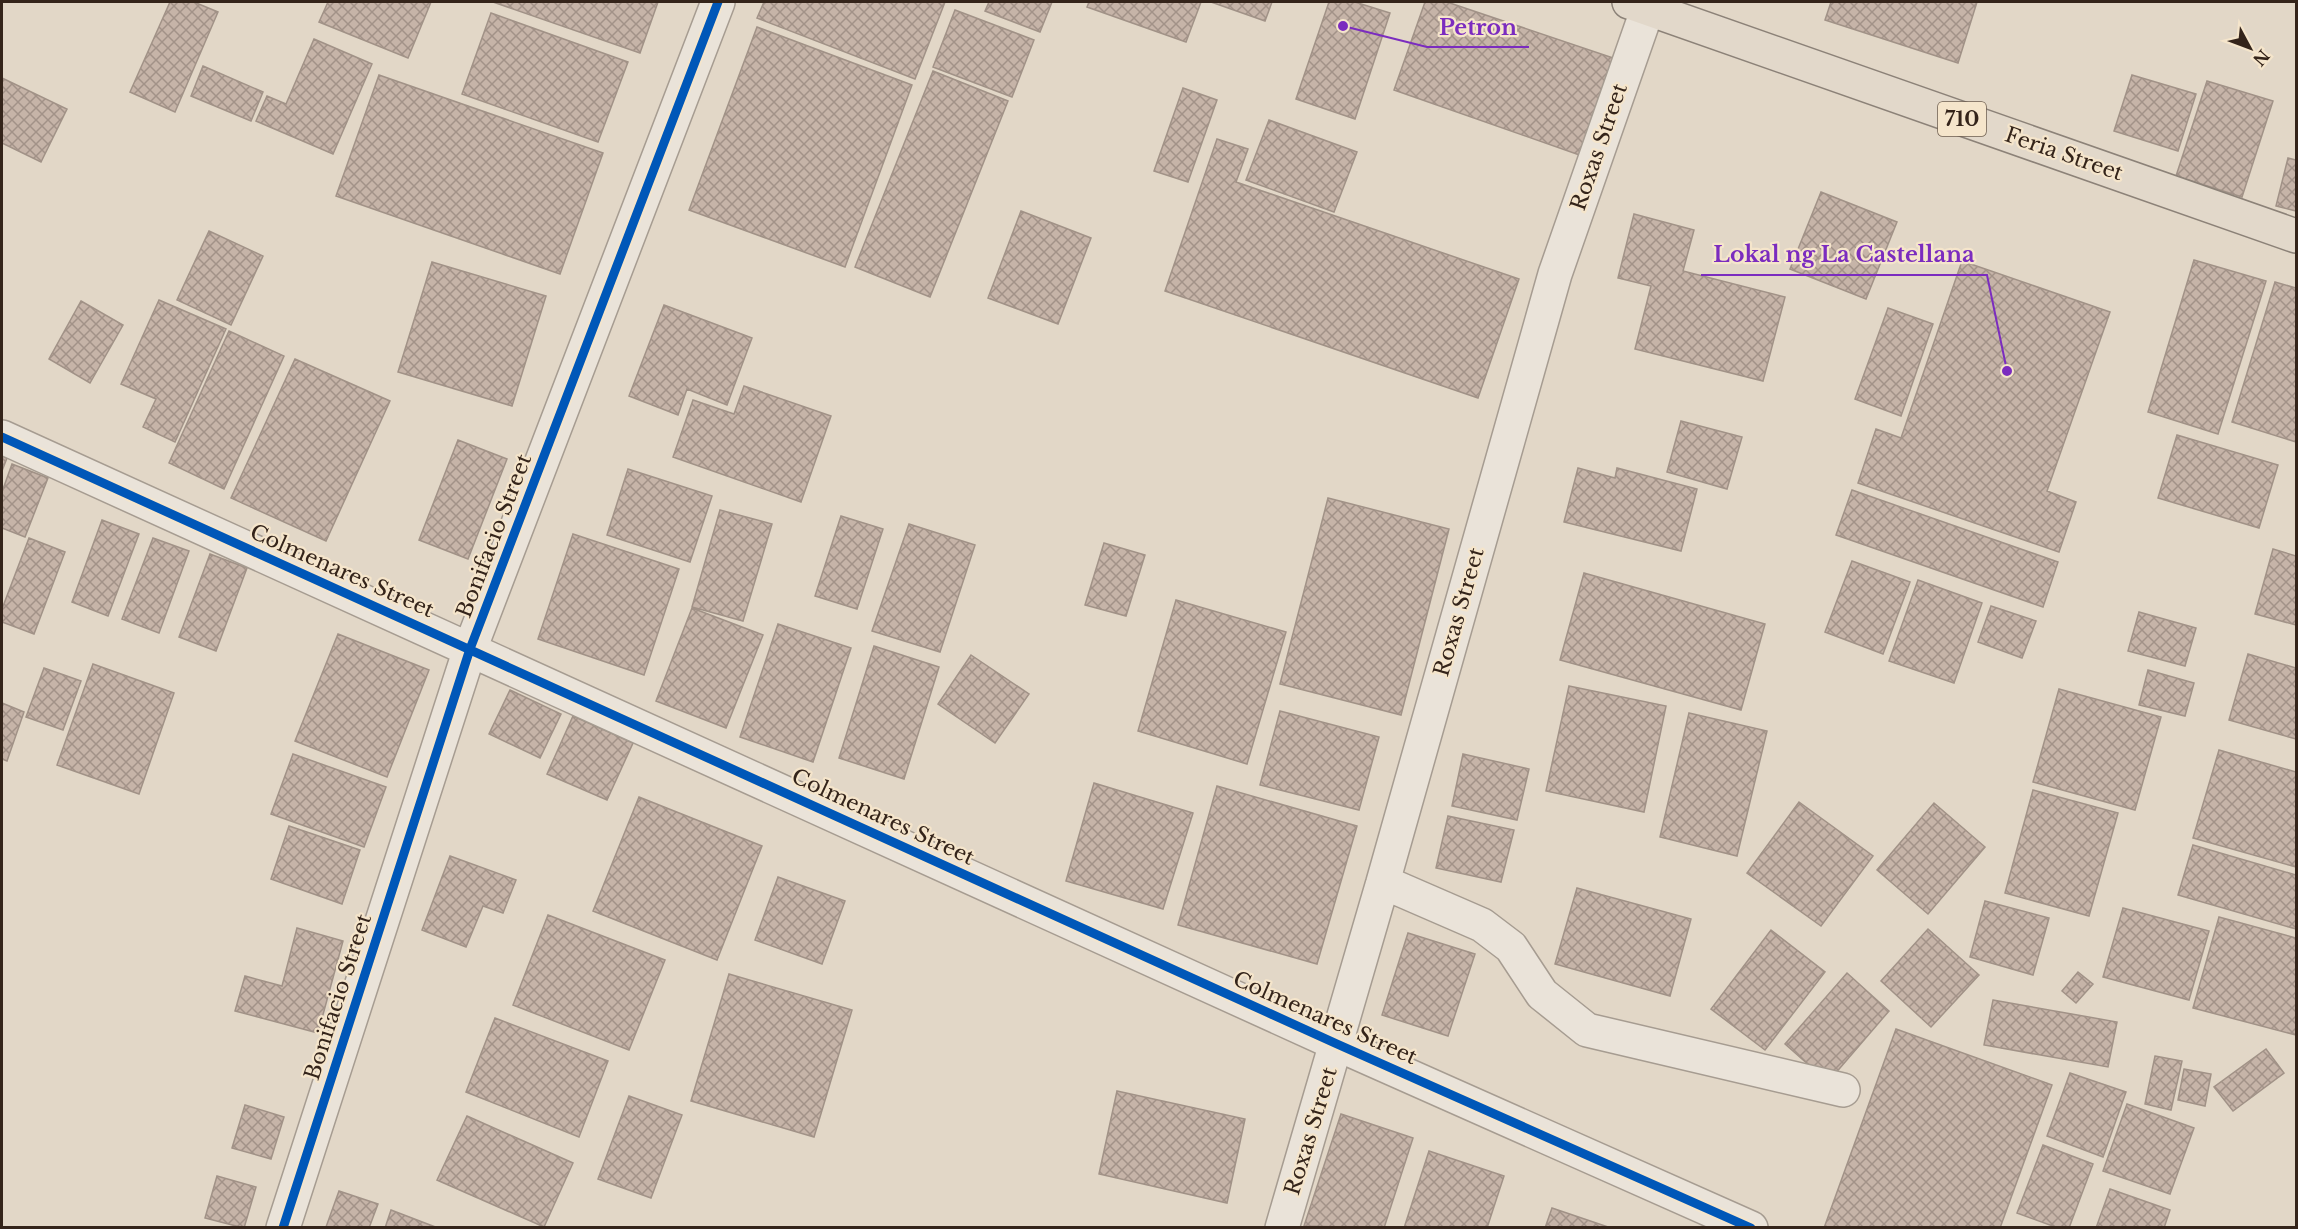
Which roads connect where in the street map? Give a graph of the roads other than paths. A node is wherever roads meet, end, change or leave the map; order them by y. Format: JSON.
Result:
{"nodes":[{"id":1,"x":718,"y":2,"type":"edge"},
{"id":2,"x":1642,"y":4,"type":"edge"},
{"id":3,"x":2296,"y":236,"type":"edge"},
{"id":4,"x":2,"y":437,"type":"edge"},
{"id":5,"x":470,"y":649,"type":"junction"},
{"id":6,"x":1383,"y":882,"type":"junction"},
{"id":7,"x":1337,"y":1044,"type":"junction"},
{"id":8,"x":1842,"y":1090,"type":"dead end"},
{"id":9,"x":283,"y":1227,"type":"edge"},
{"id":10,"x":1282,"y":1227,"type":"edge"},
{"id":11,"x":1751,"y":1227,"type":"edge"}],
"edges":[{"from":1,"to":5,"type":"street","name":"Bonifacio Street"},
{"from":2,"to":3,"type":"main road","name":"Feria Street","number":"710"},
{"from":2,"to":6,"type":"street","name":"Roxas Street"},
{"from":4,"to":5,"type":"street","name":"Colmenares Street"},
{"from":5,"to":7,"type":"street","name":"Colmenares Street"},
{"from":5,"to":9,"type":"street","name":"Bonifacio Street"},
{"from":6,"to":7,"type":"street","name":"Roxas Street"},
{"from":6,"to":8,"type":"street"},
{"from":7,"to":10,"type":"street","name":"Roxas Street"},
{"from":7,"to":11,"type":"street","name":"Colmenares Street"}]}
